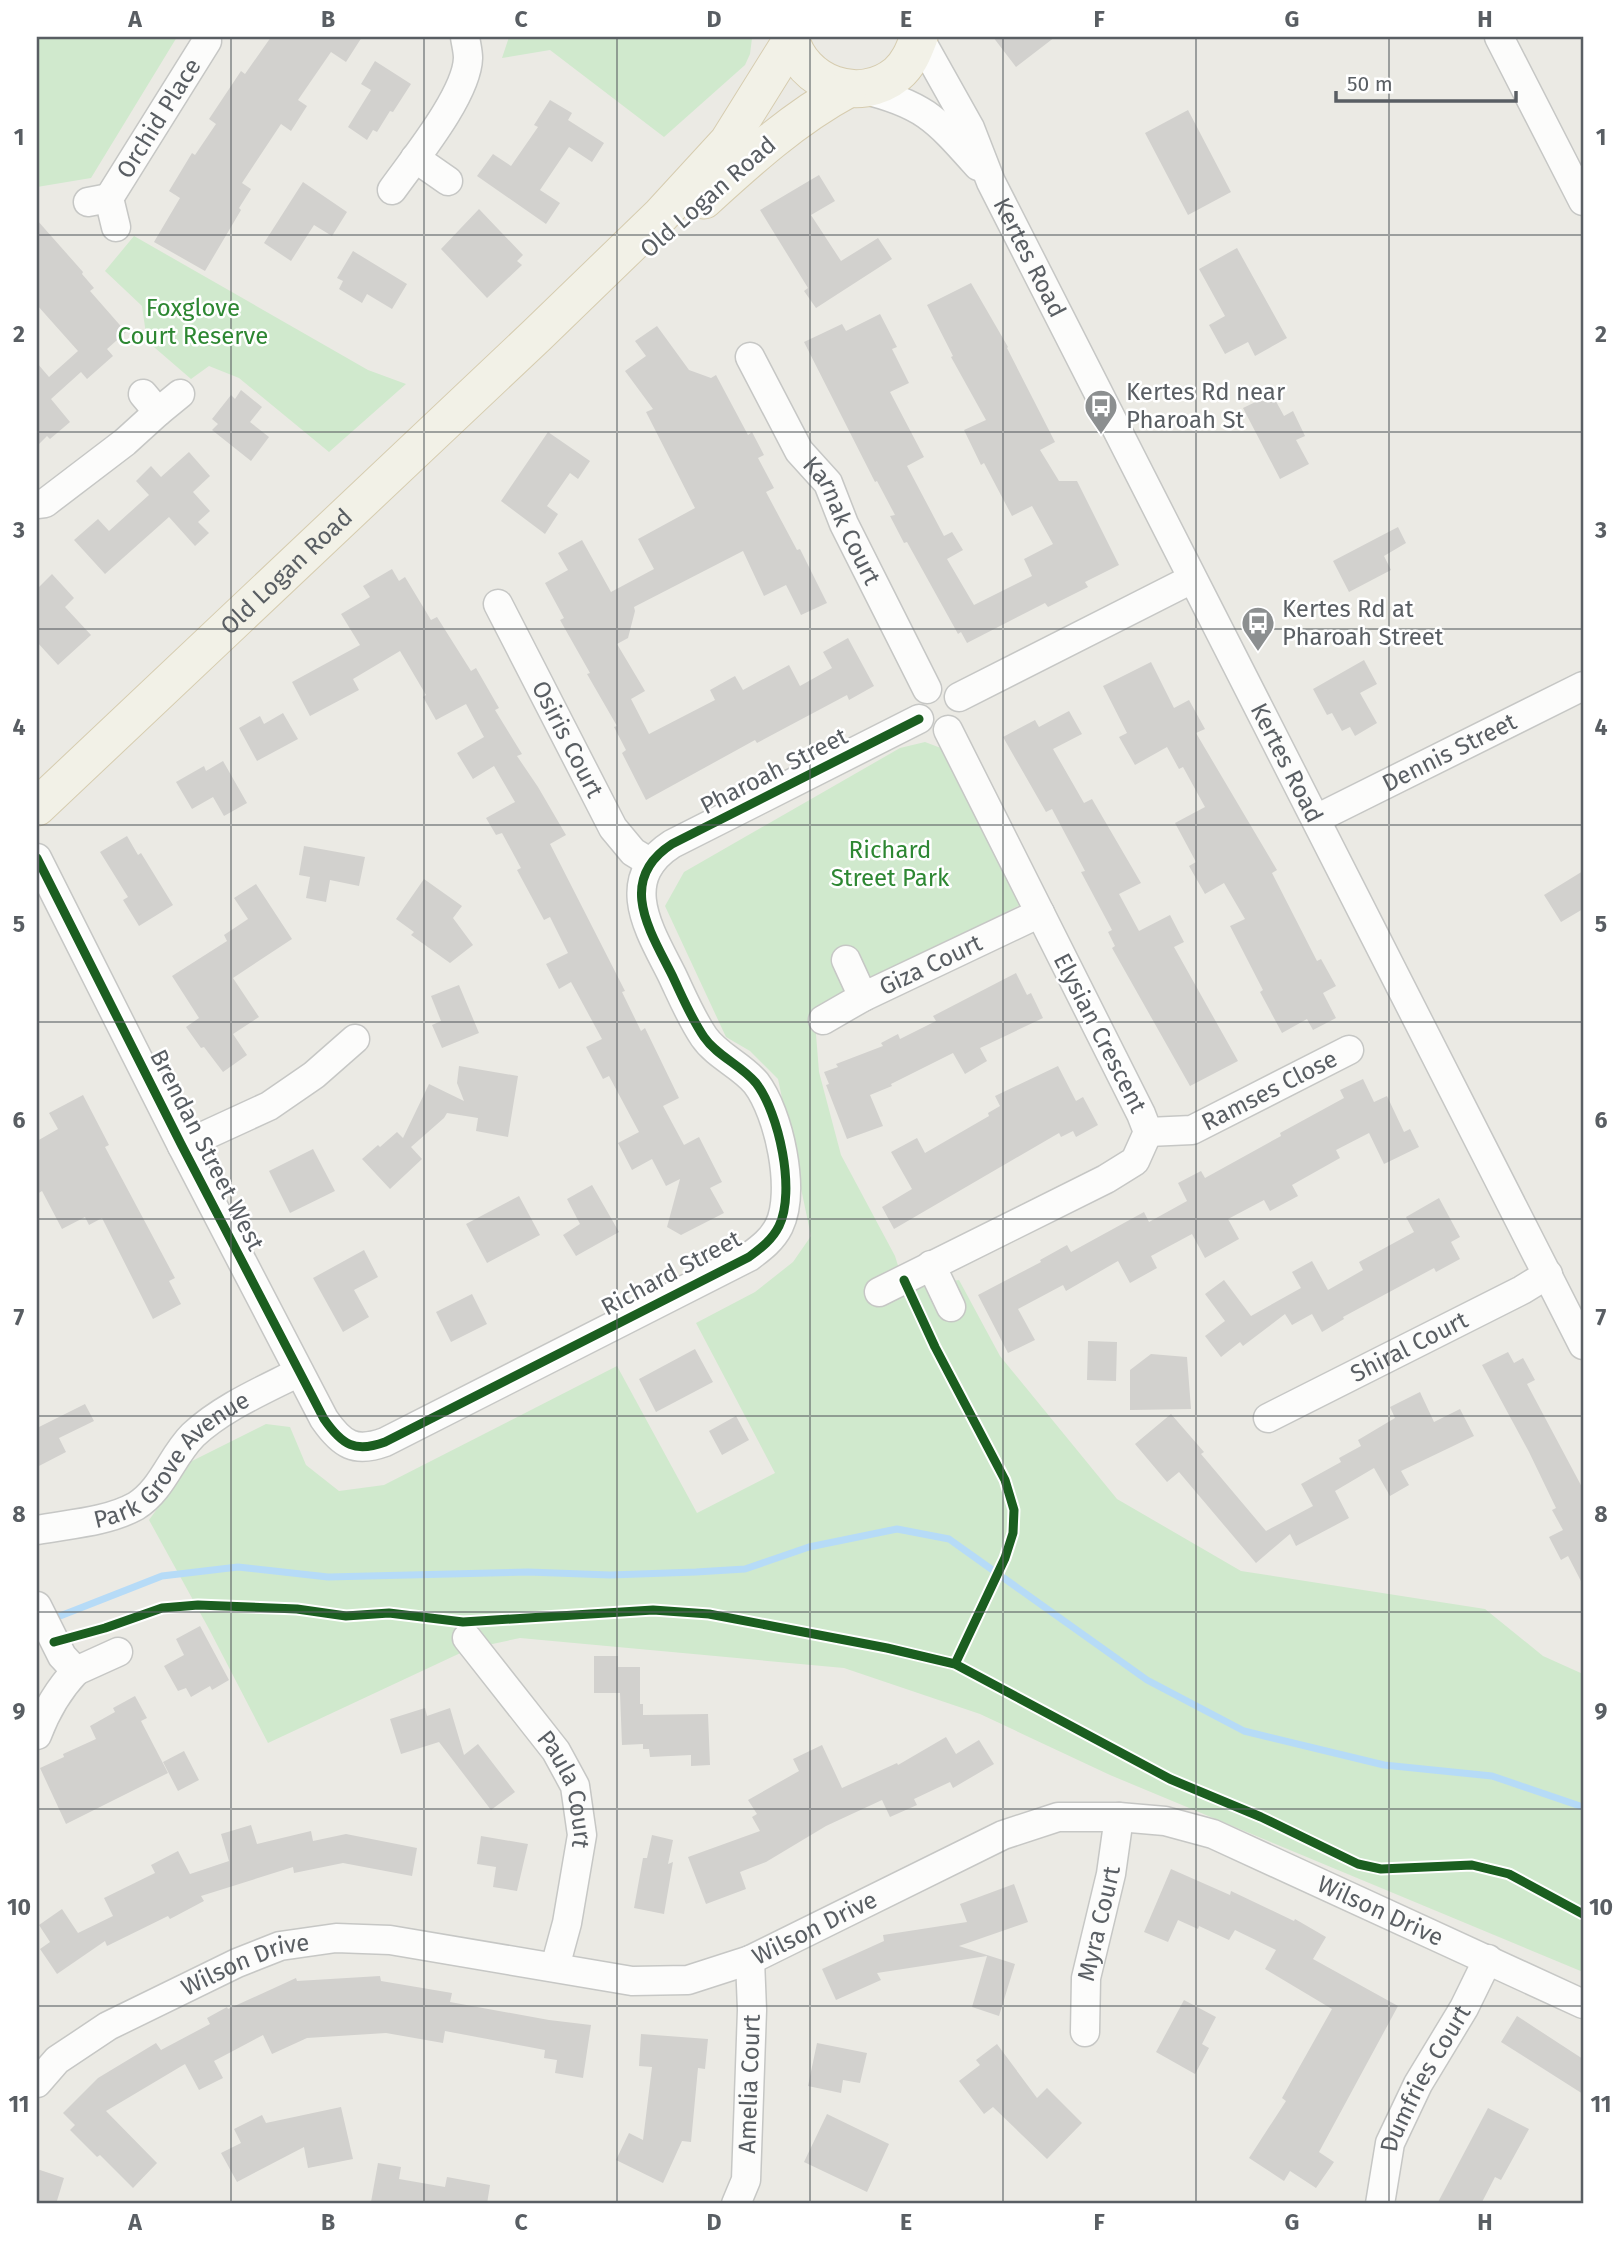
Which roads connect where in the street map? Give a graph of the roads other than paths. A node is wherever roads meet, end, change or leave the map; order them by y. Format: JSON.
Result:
{"nodes":[{"id":1,"x":206,"y":37,"type":"edge"},
{"id":2,"x":464,"y":37,"type":"edge"},
{"id":3,"x":919,"y":37,"type":"edge"},
{"id":4,"x":1499,"y":37,"type":"edge"},
{"id":5,"x":791,"y":39,"type":"edge"},
{"id":6,"x":854,"y":89,"type":"junction"},
{"id":7,"x":415,"y":158,"type":"junction"},
{"id":8,"x":448,"y":181,"type":"dead end"},
{"id":9,"x":991,"y":181,"type":"junction"},
{"id":10,"x":393,"y":190,"type":"dead end"},
{"id":11,"x":1583,"y":201,"type":"edge"},
{"id":12,"x":116,"y":227,"type":"dead end"},
{"id":13,"x":537,"y":335,"type":"junction"},
{"id":14,"x":750,"y":357,"type":"dead end"},
{"id":15,"x":180,"y":394,"type":"dead end"},
{"id":16,"x":37,"y":504,"type":"edge"},
{"id":17,"x":1192,"y":579,"type":"junction"},
{"id":18,"x":499,"y":604,"type":"dead end"},
{"id":19,"x":1583,"y":686,"type":"edge"},
{"id":20,"x":927,"y":689,"type":"junction"},
{"id":21,"x":959,"y":698,"type":"junction"},
{"id":22,"x":919,"y":719,"type":"junction"},
{"id":23,"x":948,"y":730,"type":"junction"},
{"id":24,"x":37,"y":807,"type":"edge"},
{"id":25,"x":1315,"y":819,"type":"junction"},
{"id":26,"x":37,"y":858,"type":"edge"},
{"id":27,"x":651,"y":863,"type":"junction"},
{"id":28,"x":1040,"y":914,"type":"junction"},
{"id":29,"x":846,"y":960,"type":"dead end"},
{"id":30,"x":863,"y":998,"type":"junction"},
{"id":31,"x":823,"y":1020,"type":"dead end"},
{"id":32,"x":355,"y":1039,"type":"dead end"},
{"id":33,"x":1349,"y":1050,"type":"dead end"},
{"id":34,"x":1148,"y":1132,"type":"junction"},
{"id":35,"x":182,"y":1146,"type":"junction"},
{"id":36,"x":931,"y":1265,"type":"junction"},
{"id":37,"x":1548,"y":1274,"type":"junction"},
{"id":38,"x":879,"y":1292,"type":"dead end"},
{"id":39,"x":951,"y":1307,"type":"dead end"},
{"id":40,"x":1583,"y":1345,"type":"edge"},
{"id":41,"x":299,"y":1372,"type":"junction"},
{"id":42,"x":1268,"y":1418,"type":"dead end"},
{"id":43,"x":356,"y":1447,"type":"joint"},
{"id":44,"x":37,"y":1530,"type":"edge"},
{"id":45,"x":37,"y":1606,"type":"edge"},
{"id":46,"x":467,"y":1638,"type":"dead end"},
{"id":47,"x":118,"y":1652,"type":"dead end"},
{"id":48,"x":76,"y":1671,"type":"junction"},
{"id":49,"x":37,"y":1735,"type":"edge"},
{"id":50,"x":1119,"y":1817,"type":"junction"},
{"id":51,"x":1488,"y":1959,"type":"junction"},
{"id":52,"x":750,"y":1960,"type":"junction"},
{"id":53,"x":555,"y":1967,"type":"junction"},
{"id":54,"x":1583,"y":2004,"type":"edge"},
{"id":55,"x":1085,"y":2032,"type":"dead end"},
{"id":56,"x":37,"y":2083,"type":"edge"},
{"id":57,"x":736,"y":2204,"type":"edge"},
{"id":58,"x":1380,"y":2204,"type":"edge"}],
"edges":[{"from":1,"to":12,"type":"street","name":"Orchid Place"},
{"from":2,"to":7,"type":"street"},
{"from":3,"to":6,"type":"main road","name":"Old Logan Road"},
{"from":3,"to":9,"type":"street","name":"Kertes Road"},
{"from":4,"to":11,"type":"street"},
{"from":5,"to":6,"type":"main road"},
{"from":5,"to":13,"type":"main road","name":"Old Logan Road"},
{"from":6,"to":9,"type":"street","name":"Kertes Road"},
{"from":6,"to":13,"type":"main road","name":"Old Logan Road"},
{"from":7,"to":8,"type":"street"},
{"from":7,"to":10,"type":"street"},
{"from":9,"to":17,"type":"street","name":"Kertes Road"},
{"from":13,"to":24,"type":"main road","name":"Old Logan Road"},
{"from":14,"to":20,"type":"street","name":"Karnak Court"},
{"from":15,"to":16,"type":"street"},
{"from":17,"to":21,"type":"street"},
{"from":17,"to":25,"type":"street","name":"Kertes Road"},
{"from":18,"to":27,"type":"street","name":"Osiris Court"},
{"from":19,"to":25,"type":"street","name":"Dennis Street"},
{"from":20,"to":21,"type":"street"},
{"from":20,"to":22,"type":"street"},
{"from":21,"to":23,"type":"street"},
{"from":22,"to":23,"type":"street"},
{"from":22,"to":27,"type":"street","name":"Pharoah Street"},
{"from":23,"to":28,"type":"street","name":"Elysian Crescent"},
{"from":25,"to":37,"type":"street","name":"Kertes Road"},
{"from":26,"to":35,"type":"street","name":"Brendan Street West"},
{"from":27,"to":43,"type":"street","name":"Richard Street"},
{"from":28,"to":30,"type":"street","name":"Giza Court"},
{"from":28,"to":34,"type":"street","name":"Elysian Crescent"},
{"from":29,"to":30,"type":"street"},
{"from":30,"to":31,"type":"street","name":"Giza Court"},
{"from":32,"to":35,"type":"street"},
{"from":33,"to":34,"type":"street","name":"Ramses Close"},
{"from":34,"to":36,"type":"street","name":"Elysian Crescent"},
{"from":35,"to":41,"type":"street","name":"Brendan Street West"},
{"from":36,"to":38,"type":"street","name":"Elysian Crescent"},
{"from":36,"to":39,"type":"street"},
{"from":37,"to":40,"type":"street","name":"Kertes Road"},
{"from":37,"to":42,"type":"street","name":"Shiral Court"},
{"from":41,"to":43,"type":"street","name":"Brendan Street West"},
{"from":41,"to":44,"type":"street","name":"Park Grove Avenue"},
{"from":45,"to":48,"type":"street"},
{"from":46,"to":53,"type":"street","name":"Paula Court"},
{"from":47,"to":48,"type":"street"},
{"from":48,"to":49,"type":"street"},
{"from":50,"to":51,"type":"street","name":"Wilson Drive"},
{"from":50,"to":52,"type":"street","name":"Wilson Drive"},
{"from":50,"to":55,"type":"street","name":"Myra Court"},
{"from":51,"to":54,"type":"street","name":"Wilson Drive"},
{"from":51,"to":58,"type":"street","name":"Dumfries Court"},
{"from":52,"to":53,"type":"street","name":"Wilson Drive"},
{"from":52,"to":57,"type":"street","name":"Amelia Court"},
{"from":53,"to":56,"type":"street","name":"Wilson Drive"}]}
